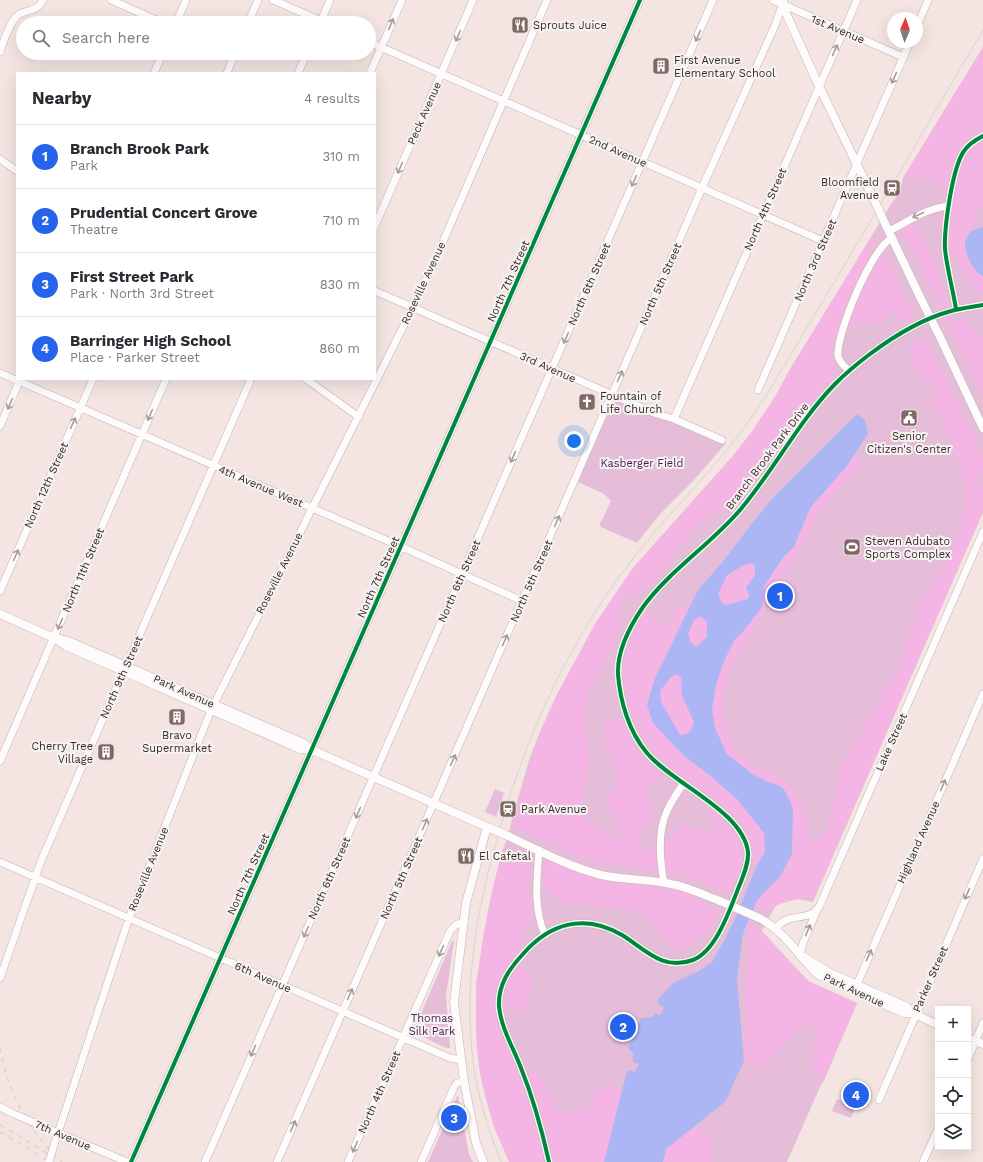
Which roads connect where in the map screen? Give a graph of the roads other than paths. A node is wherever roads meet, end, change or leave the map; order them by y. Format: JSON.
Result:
{"nodes":[{"id":1,"x":43,"y":0,"type":"edge"},
{"id":2,"x":113,"y":0,"type":"edge"},
{"id":3,"x":186,"y":0,"type":"edge"},
{"id":4,"x":258,"y":0,"type":"edge"},
{"id":5,"x":273,"y":0,"type":"edge"},
{"id":6,"x":330,"y":0,"type":"edge"},
{"id":7,"x":402,"y":0,"type":"edge"},
{"id":8,"x":473,"y":0,"type":"edge"},
{"id":9,"x":547,"y":0,"type":"edge"},
{"id":10,"x":640,"y":0,"type":"edge"},
{"id":11,"x":713,"y":0,"type":"edge"},
{"id":12,"x":772,"y":0,"type":"edge"},
{"id":13,"x":857,"y":0,"type":"edge"},
{"id":14,"x":928,"y":0,"type":"edge"},
{"id":15,"x":782,"y":2,"type":"edge"},
{"id":16,"x":923,"y":12,"type":"edge"},
{"id":17,"x":18,"y":16,"type":"edge"},
{"id":18,"x":148,"y":16,"type":"edge"},
{"id":19,"x":179,"y":16,"type":"edge"},
{"id":20,"x":251,"y":16,"type":"edge"},
{"id":21,"x":309,"y":16,"type":"edge"},
{"id":22,"x":324,"y":16,"type":"edge"},
{"id":23,"x":16,"y":17,"type":"edge"},
{"id":24,"x":843,"y":31,"type":"junction"},
{"id":25,"x":376,"y":45,"type":"edge"},
{"id":26,"x":382,"y":47,"type":"junction"},
{"id":27,"x":1,"y":48,"type":"edge"},
{"id":28,"x":908,"y":48,"type":"edge"},
{"id":29,"x":904,"y":57,"type":"junction"},
{"id":30,"x":160,"y":60,"type":"edge"},
{"id":31,"x":232,"y":60,"type":"edge"},
{"id":32,"x":304,"y":60,"type":"edge"},
{"id":33,"x":376,"y":60,"type":"edge"},
{"id":34,"x":376,"y":60,"type":"edge"},
{"id":35,"x":154,"y":72,"type":"edge"},
{"id":36,"x":226,"y":72,"type":"edge"},
{"id":37,"x":298,"y":72,"type":"edge"},
{"id":38,"x":370,"y":72,"type":"edge"},
{"id":39,"x":441,"y":74,"type":"junction"},
{"id":40,"x":819,"y":86,"type":"junction"},
{"id":41,"x":503,"y":101,"type":"junction"},
{"id":42,"x":581,"y":135,"type":"junction"},
{"id":43,"x":983,"y":136,"type":"edge"},
{"id":44,"x":0,"y":159,"type":"edge"},
{"id":45,"x":642,"y":162,"type":"junction"},
{"id":46,"x":857,"y":164,"type":"junction"},
{"id":47,"x":16,"y":170,"type":"edge"},
{"id":48,"x":702,"y":188,"type":"junction"},
{"id":49,"x":950,"y":206,"type":"junction"},
{"id":50,"x":763,"y":214,"type":"junction"},
{"id":51,"x":376,"y":224,"type":"edge"},
{"id":52,"x":889,"y":231,"type":"junction"},
{"id":53,"x":823,"y":241,"type":"junction"},
{"id":54,"x":376,"y":291,"type":"edge"},
{"id":55,"x":983,"y":305,"type":"edge"},
{"id":56,"x":413,"y":307,"type":"junction"},
{"id":57,"x":956,"y":309,"type":"junction"},
{"id":58,"x":491,"y":342,"type":"junction"},
{"id":59,"x":552,"y":369,"type":"junction"},
{"id":60,"x":849,"y":371,"type":"junction"},
{"id":61,"x":0,"y":373,"type":"edge"},
{"id":62,"x":93,"y":380,"type":"edge"},
{"id":63,"x":166,"y":380,"type":"edge"},
{"id":64,"x":251,"y":380,"type":"edge"},
{"id":65,"x":307,"y":380,"type":"edge"},
{"id":66,"x":20,"y":382,"type":"junction"},
{"id":67,"x":758,"y":390,"type":"dead end"},
{"id":68,"x":612,"y":395,"type":"junction"},
{"id":69,"x":80,"y":408,"type":"junction"},
{"id":70,"x":359,"y":417,"type":"junction"},
{"id":71,"x":674,"y":419,"type":"junction"},
{"id":72,"x":0,"y":426,"type":"edge"},
{"id":73,"x":983,"y":428,"type":"edge"},
{"id":74,"x":142,"y":435,"type":"junction"},
{"id":75,"x":722,"y":440,"type":"dead end"},
{"id":76,"x":213,"y":466,"type":"junction"},
{"id":77,"x":312,"y":508,"type":"junction"},
{"id":78,"x":983,"y":532,"type":"edge"},
{"id":79,"x":401,"y":547,"type":"junction"},
{"id":80,"x":462,"y":574,"type":"junction"},
{"id":81,"x":0,"y":591,"type":"edge"},
{"id":82,"x":522,"y":600,"type":"junction"},
{"id":83,"x":0,"y":614,"type":"edge"},
{"id":84,"x":54,"y":638,"type":"junction"},
{"id":85,"x":125,"y":669,"type":"junction"},
{"id":86,"x":983,"y":694,"type":"edge"},
{"id":87,"x":212,"y":707,"type":"junction"},
{"id":88,"x":312,"y":750,"type":"junction"},
{"id":89,"x":0,"y":761,"type":"edge"},
{"id":90,"x":374,"y":777,"type":"junction"},
{"id":91,"x":682,"y":784,"type":"junction"},
{"id":92,"x":434,"y":804,"type":"junction"},
{"id":93,"x":489,"y":828,"type":"junction"},
{"id":94,"x":539,"y":850,"type":"junction"},
{"id":95,"x":983,"y":858,"type":"edge"},
{"id":96,"x":0,"y":862,"type":"edge"},
{"id":97,"x":35,"y":877,"type":"junction"},
{"id":98,"x":664,"y":883,"type":"junction"},
{"id":99,"x":819,"y":907,"type":"junction"},
{"id":100,"x":129,"y":918,"type":"junction"},
{"id":101,"x":464,"y":923,"type":"junction"},
{"id":102,"x":775,"y":929,"type":"junction"},
{"id":103,"x":545,"y":934,"type":"junction"},
{"id":104,"x":800,"y":955,"type":"junction"},
{"id":105,"x":221,"y":958,"type":"junction"},
{"id":106,"x":0,"y":978,"type":"edge"},
{"id":107,"x":282,"y":985,"type":"junction"},
{"id":108,"x":855,"y":988,"type":"junction"},
{"id":109,"x":343,"y":1012,"type":"junction"},
{"id":110,"x":915,"y":1014,"type":"junction"},
{"id":111,"x":983,"y":1023,"type":"edge"},
{"id":112,"x":935,"y":1024,"type":"edge"},
{"id":113,"x":403,"y":1038,"type":"junction"},
{"id":114,"x":975,"y":1041,"type":"edge"},
{"id":115,"x":971,"y":1051,"type":"edge"},
{"id":116,"x":461,"y":1060,"type":"junction"},
{"id":117,"x":464,"y":1081,"type":"junction"},
{"id":118,"x":879,"y":1100,"type":"dead end"},
{"id":119,"x":0,"y":1108,"type":"edge"},
{"id":120,"x":58,"y":1133,"type":"junction"},
{"id":121,"x":935,"y":1136,"type":"edge"},
{"id":122,"x":49,"y":1162,"type":"edge"},
{"id":123,"x":127,"y":1162,"type":"edge"},
{"id":124,"x":131,"y":1162,"type":"edge"},
{"id":125,"x":205,"y":1162,"type":"edge"},
{"id":126,"x":277,"y":1162,"type":"edge"},
{"id":127,"x":348,"y":1162,"type":"edge"},
{"id":128,"x":420,"y":1162,"type":"edge"},
{"id":129,"x":483,"y":1162,"type":"edge"},
{"id":130,"x":549,"y":1162,"type":"edge"},
{"id":131,"x":923,"y":1162,"type":"edge"}],
"edges":[{"from":1,"to":17,"type":"street"},
{"from":2,"to":18,"type":"street"},
{"from":3,"to":19,"type":"street"},
{"from":4,"to":20,"type":"street"},
{"from":5,"to":21,"type":"street"},
{"from":6,"to":22,"type":"street"},
{"from":26,"to":7,"type":"street","one_way":true},
{"from":8,"to":39,"type":"street","name":"Peck Avenue","one_way":true},
{"from":9,"to":41,"type":"street","name":"Roseville Avenue"},
{"from":10,"to":42,"type":"street","name":"North 7th Street"},
{"from":11,"to":45,"type":"street","name":"North 6th Street","one_way":true},
{"from":12,"to":15,"type":"street","name":"1st Avenue"},
{"from":13,"to":24,"type":"street","name":"North 4th Street"},
{"from":14,"to":16,"type":"street"},
{"from":15,"to":24,"type":"street","name":"1st Avenue"},
{"from":15,"to":40,"type":"main road"},
{"from":15,"to":48,"type":"street","name":"North 5th Street"},
{"from":23,"to":27,"type":"street"},
{"from":24,"to":29,"type":"street","name":"1st Avenue"},
{"from":40,"to":24,"type":"street","name":"North 4th Street","one_way":true},
{"from":25,"to":26,"type":"street","name":"2nd Avenue"},
{"from":26,"to":34,"type":"street"},
{"from":26,"to":39,"type":"street","name":"2nd Avenue"},
{"from":28,"to":29,"type":"street","name":"North 3rd Street"},
{"from":29,"to":46,"type":"street","name":"North 3rd Street","one_way":true},
{"from":30,"to":35,"type":"street"},
{"from":31,"to":36,"type":"street"},
{"from":32,"to":37,"type":"street"},
{"from":33,"to":38,"type":"street"},
{"from":39,"to":41,"type":"street","name":"2nd Avenue"},
{"from":39,"to":51,"type":"street","name":"Peck Avenue","one_way":true},
{"from":40,"to":46,"type":"main road"},
{"from":40,"to":50,"type":"street","name":"North 4th Street"},
{"from":41,"to":42,"type":"street","name":"2nd Avenue"},
{"from":41,"to":56,"type":"street","name":"Roseville Avenue"},
{"from":42,"to":45,"type":"street","name":"2nd Avenue"},
{"from":42,"to":58,"type":"street","name":"North 7th Street"},
{"from":43,"to":49,"type":"street"},
{"from":44,"to":47,"type":"street"},
{"from":45,"to":48,"type":"street","name":"2nd Avenue"},
{"from":45,"to":59,"type":"street","name":"North 6th Street","one_way":true},
{"from":46,"to":52,"type":"main road","bridge":true},
{"from":46,"to":53,"type":"street","name":"North 3rd Street"},
{"from":48,"to":50,"type":"street","name":"2nd Avenue"},
{"from":68,"to":48,"type":"street","name":"North 5th Street","one_way":true},
{"from":49,"to":52,"type":"street","one_way":true},
{"from":49,"to":57,"type":"street"},
{"from":50,"to":53,"type":"street","name":"2nd Avenue"},
{"from":50,"to":71,"type":"street","name":"North 4th Street"},
{"from":52,"to":60,"type":"street"},
{"from":52,"to":73,"type":"main road","bridge":true},
{"from":53,"to":67,"type":"street","name":"North 3rd Street"},
{"from":54,"to":56,"type":"street","name":"3rd Avenue"},
{"from":55,"to":57,"type":"street","name":"Branch Brook Park Drive"},
{"from":56,"to":58,"type":"street","name":"3rd Avenue"},
{"from":56,"to":70,"type":"street","name":"Roseville Avenue"},
{"from":57,"to":60,"type":"street","name":"Branch Brook Park Drive"},
{"from":58,"to":59,"type":"street","name":"3rd Avenue"},
{"from":58,"to":79,"type":"street","name":"North 7th Street"},
{"from":59,"to":68,"type":"street","name":"3rd Avenue"},
{"from":59,"to":80,"type":"street","name":"North 6th Street","one_way":true},
{"from":60,"to":91,"type":"street","name":"Branch Brook Park Drive"},
{"from":61,"to":66,"type":"street","name":"4th Avenue West"},
{"from":62,"to":69,"type":"street","name":"North 12th Street"},
{"from":63,"to":74,"type":"street","name":"North 11th Street","one_way":true},
{"from":64,"to":76,"type":"street","name":"North 9th Street"},
{"from":65,"to":70,"type":"street"},
{"from":66,"to":69,"type":"street","name":"4th Avenue West"},
{"from":66,"to":72,"type":"street","one_way":true},
{"from":68,"to":71,"type":"street","name":"3rd Avenue"},
{"from":82,"to":68,"type":"street","name":"North 5th Street","one_way":true},
{"from":69,"to":74,"type":"street","name":"4th Avenue West"},
{"from":81,"to":69,"type":"street","name":"North 12th Street","one_way":true},
{"from":70,"to":77,"type":"street","name":"Roseville Avenue"},
{"from":71,"to":75,"type":"street","name":"3rd Avenue"},
{"from":74,"to":76,"type":"street","name":"4th Avenue West"},
{"from":74,"to":84,"type":"street","name":"North 11th Street","one_way":true},
{"from":76,"to":77,"type":"street","name":"4th Avenue West"},
{"from":76,"to":85,"type":"street","name":"North 9th Street"},
{"from":77,"to":79,"type":"street","name":"4th Avenue West"},
{"from":77,"to":87,"type":"street","name":"Roseville Avenue"},
{"from":78,"to":99,"type":"street","name":"Lake Street"},
{"from":79,"to":80,"type":"street","name":"4th Avenue West"},
{"from":79,"to":88,"type":"street","name":"North 7th Street"},
{"from":80,"to":82,"type":"street","name":"4th Avenue West"},
{"from":80,"to":90,"type":"street","name":"North 6th Street"},
{"from":92,"to":82,"type":"street","name":"North 5th Street","one_way":true},
{"from":83,"to":84,"type":"main road","name":"Park Avenue"},
{"from":84,"to":85,"type":"main road","name":"Park Avenue"},
{"from":84,"to":89,"type":"street","name":"North 11th Street"},
{"from":85,"to":87,"type":"main road","name":"Park Avenue"},
{"from":85,"to":97,"type":"street","name":"North 9th Street"},
{"from":108,"to":86,"type":"street","name":"Highland Avenue","one_way":true},
{"from":87,"to":88,"type":"main road","name":"Park Avenue"},
{"from":87,"to":100,"type":"street","name":"Roseville Avenue"},
{"from":88,"to":90,"type":"main road","name":"Park Avenue"},
{"from":88,"to":105,"type":"street","name":"North 7th Street"},
{"from":90,"to":92,"type":"main road","name":"Park Avenue"},
{"from":90,"to":107,"type":"street","name":"North 6th Street","one_way":true},
{"from":91,"to":98,"type":"street"},
{"from":91,"to":103,"type":"street","name":"Branch Brook Park Drive"},
{"from":92,"to":93,"type":"main road","name":"Park Avenue"},
{"from":109,"to":92,"type":"street","name":"North 5th Street","one_way":true},
{"from":93,"to":94,"type":"main road","name":"Park Avenue","bridge":true},
{"from":93,"to":101,"type":"main road"},
{"from":94,"to":98,"type":"main road","name":"Park Avenue"},
{"from":94,"to":103,"type":"street"},
{"from":95,"to":110,"type":"street","name":"Parker Street","one_way":true},
{"from":96,"to":97,"type":"street","name":"6th Avenue"},
{"from":97,"to":100,"type":"street","name":"6th Avenue"},
{"from":97,"to":106,"type":"street","name":"North 9th Street"},
{"from":98,"to":102,"type":"main road","name":"Park Avenue","bridge":true},
{"from":99,"to":102,"type":"street"},
{"from":104,"to":99,"type":"street","name":"Lake Street","one_way":true},
{"from":100,"to":105,"type":"street","name":"6th Avenue"},
{"from":100,"to":120,"type":"street","name":"Roseville Avenue"},
{"from":101,"to":113,"type":"street","name":"North 4th Street","one_way":true},
{"from":101,"to":116,"type":"main road"},
{"from":102,"to":104,"type":"main road","name":"Park Avenue"},
{"from":103,"to":130,"type":"street","name":"Branch Brook Park Drive"},
{"from":104,"to":108,"type":"main road","name":"Park Avenue"},
{"from":105,"to":107,"type":"street","name":"6th Avenue"},
{"from":105,"to":124,"type":"street","name":"North 7th Street"},
{"from":107,"to":109,"type":"street","name":"6th Avenue"},
{"from":107,"to":125,"type":"street","name":"North 6th Street","one_way":true},
{"from":108,"to":110,"type":"main road","name":"Park Avenue"},
{"from":109,"to":113,"type":"street","name":"6th Avenue"},
{"from":126,"to":109,"type":"street","name":"North 5th Street","one_way":true},
{"from":110,"to":112,"type":"main road","name":"Park Avenue"},
{"from":110,"to":118,"type":"street","name":"Parker Street"},
{"from":111,"to":114,"type":"street"},
{"from":113,"to":116,"type":"street","name":"6th Avenue"},
{"from":113,"to":127,"type":"street","name":"North 4th Street","one_way":true},
{"from":114,"to":115,"type":"street"},
{"from":116,"to":117,"type":"main road"},
{"from":117,"to":128,"type":"street"},
{"from":117,"to":129,"type":"main road"},
{"from":119,"to":120,"type":"street","name":"7th Avenue","bridge":true},
{"from":120,"to":122,"type":"street","name":"Roseville Avenue","bridge":true},
{"from":120,"to":123,"type":"street","name":"7th Avenue"},
{"from":121,"to":131,"type":"street"}]}
